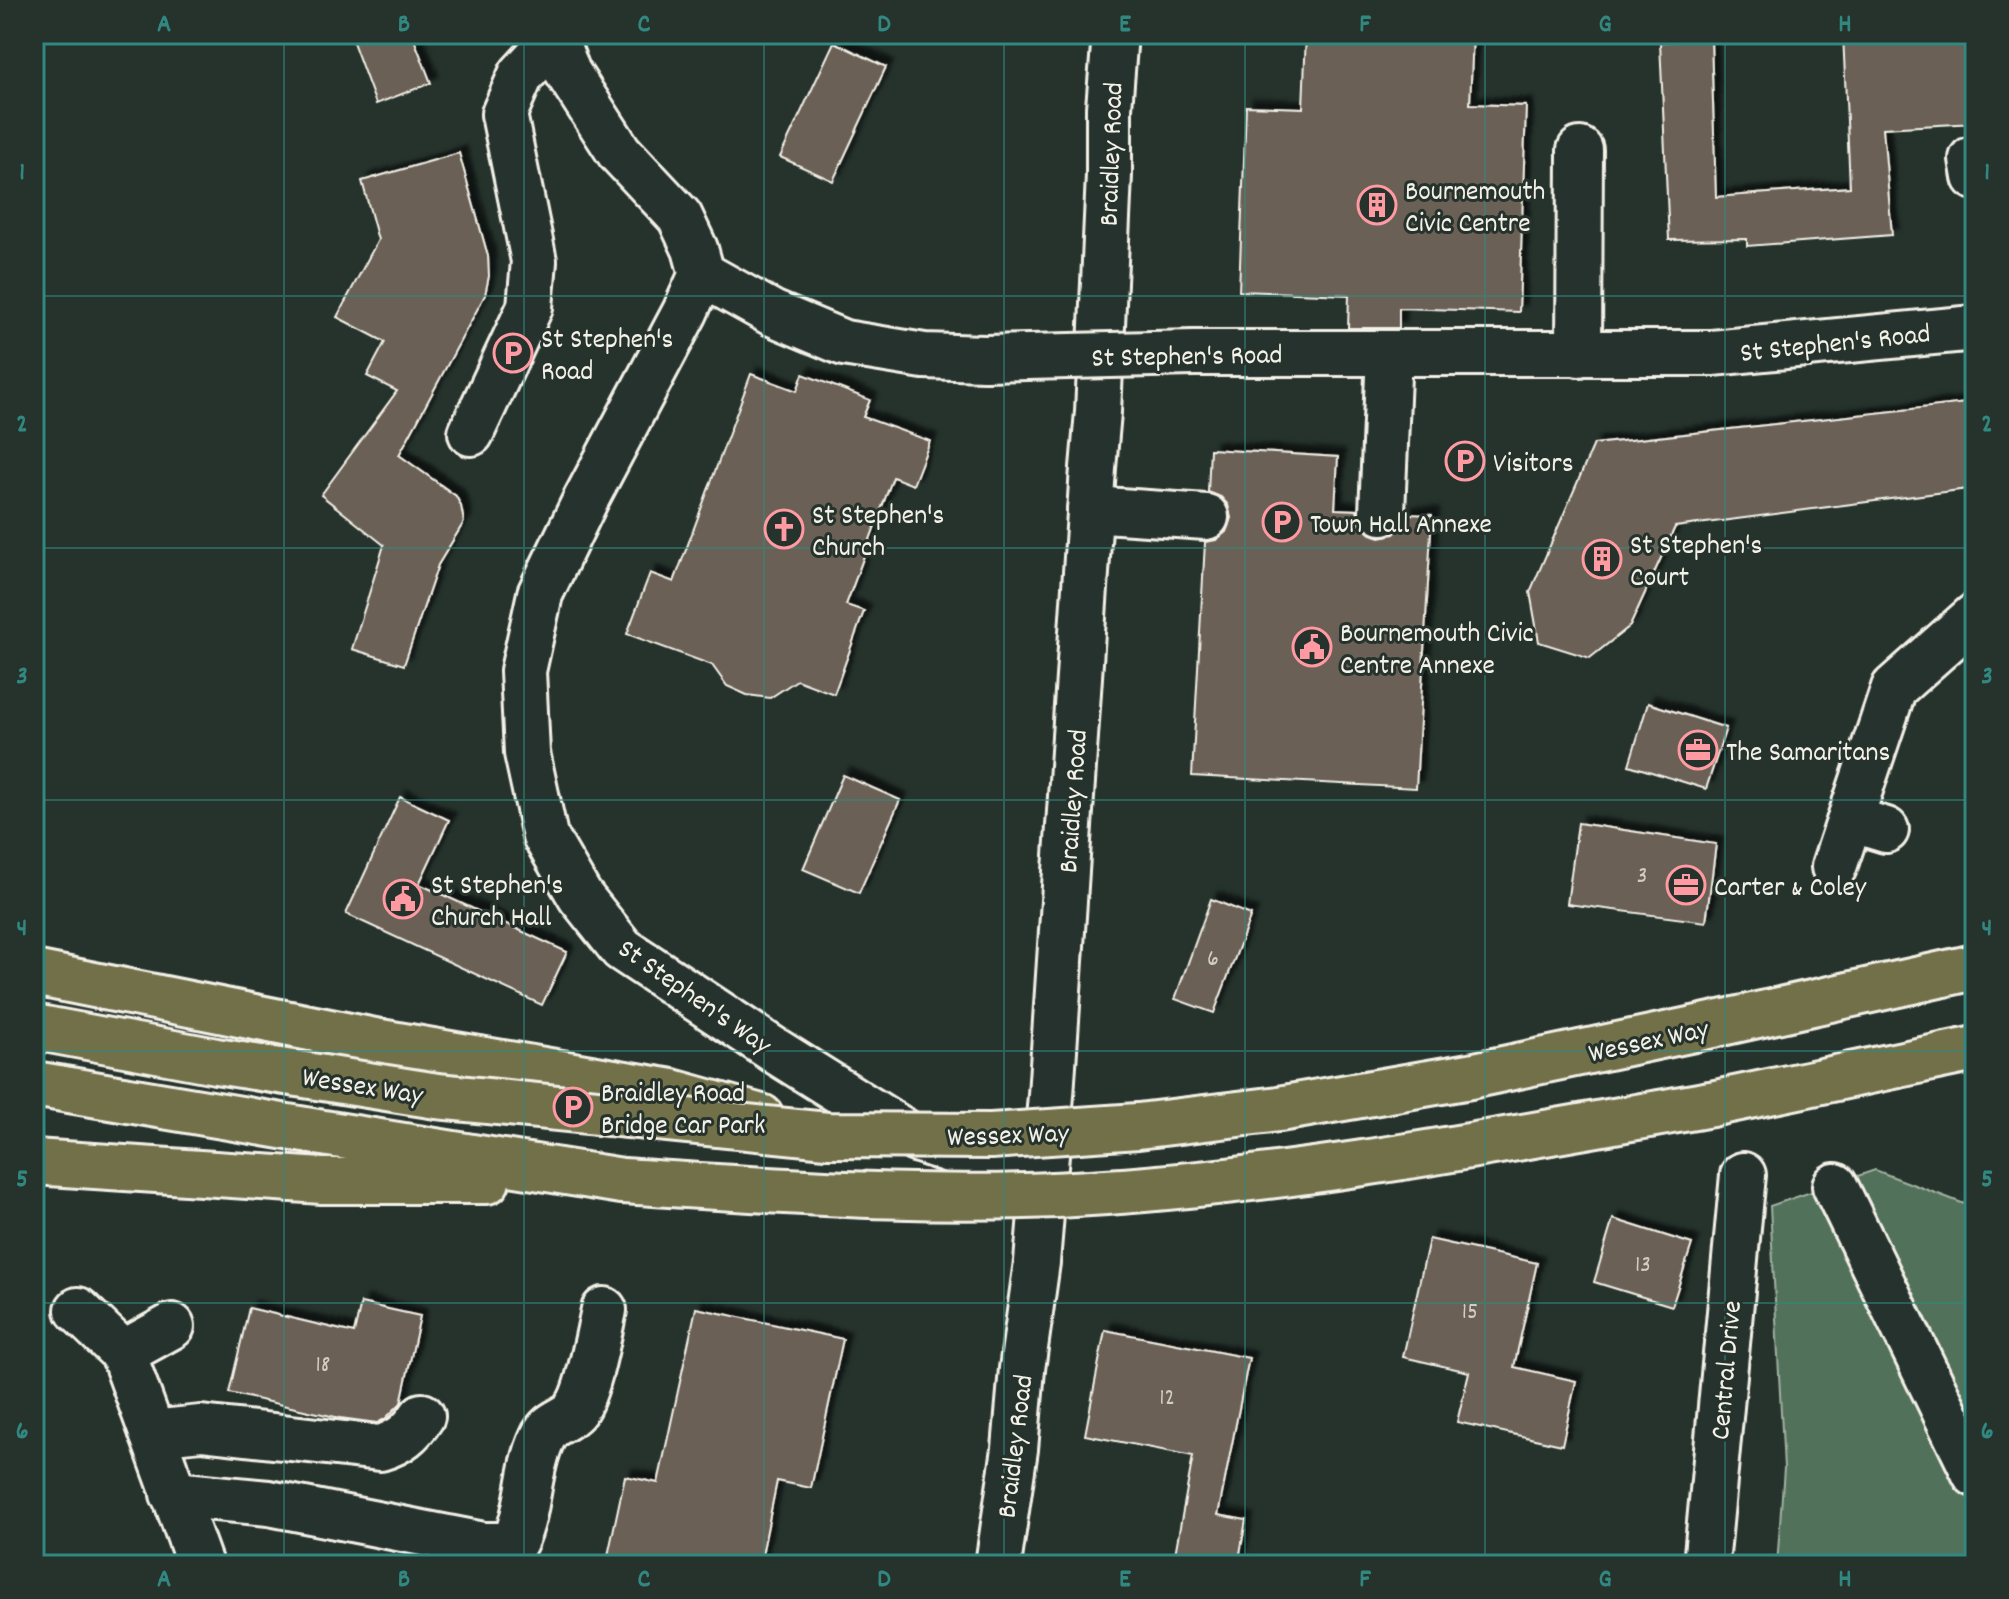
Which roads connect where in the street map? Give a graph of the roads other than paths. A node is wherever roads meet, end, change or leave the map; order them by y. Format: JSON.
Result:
{"nodes":[{"id":1,"x":1115,"y":34,"type":"edge"},
{"id":2,"x":554,"y":36,"type":"edge"},
{"id":3,"x":1580,"y":150,"type":"dead end"},
{"id":4,"x":1975,"y":159,"type":"edge"},
{"id":5,"x":1975,"y":177,"type":"edge"},
{"id":6,"x":702,"y":274,"type":"junction"},
{"id":7,"x":1975,"y":328,"type":"edge"},
{"id":8,"x":1389,"y":353,"type":"junction"},
{"id":9,"x":1579,"y":354,"type":"junction"},
{"id":10,"x":471,"y":433,"type":"dead end"},
{"id":11,"x":1090,"y":509,"type":"junction"},
{"id":12,"x":1382,"y":512,"type":"dead end"},
{"id":13,"x":1206,"y":517,"type":"dead end"},
{"id":14,"x":1975,"y":616,"type":"edge"},
{"id":15,"x":1834,"y":867,"type":"dead end"},
{"id":16,"x":1975,"y":967,"type":"edge"},
{"id":17,"x":34,"y":973,"type":"edge"},
{"id":18,"x":34,"y":1027,"type":"edge"},
{"id":19,"x":1975,"y":1049,"type":"edge"},
{"id":20,"x":34,"y":1084,"type":"edge"},
{"id":21,"x":827,"y":1135,"type":"junction"},
{"id":22,"x":1045,"y":1160,"type":"junction"},
{"id":23,"x":34,"y":1162,"type":"edge"},
{"id":24,"x":1743,"y":1175,"type":"dead end"},
{"id":25,"x":622,"y":1181,"type":"junction"},
{"id":26,"x":1835,"y":1186,"type":"dead end"},
{"id":27,"x":78,"y":1310,"type":"dead end"},
{"id":28,"x":604,"y":1310,"type":"dead end"},
{"id":29,"x":172,"y":1326,"type":"dead end"},
{"id":30,"x":123,"y":1353,"type":"junction"},
{"id":31,"x":422,"y":1416,"type":"dead end"},
{"id":32,"x":152,"y":1433,"type":"junction"},
{"id":33,"x":1975,"y":1474,"type":"edge"},
{"id":34,"x":173,"y":1494,"type":"junction"},
{"id":35,"x":200,"y":1565,"type":"edge"},
{"id":36,"x":998,"y":1565,"type":"edge"},
{"id":37,"x":1706,"y":1565,"type":"edge"}],
"edges":[{"from":1,"to":11,"type":"street","name":"Braidley Road"},
{"from":2,"to":6,"type":"street"},
{"from":2,"to":10,"type":"street"},
{"from":3,"to":9,"type":"street"},
{"from":4,"to":5,"type":"street"},
{"from":6,"to":8,"type":"street","name":"St Stephen's Road","bridge":true},
{"from":6,"to":22,"type":"street","name":"St Stephen's Way"},
{"from":7,"to":9,"type":"street","name":"St Stephen's Road"},
{"from":8,"to":9,"type":"street","name":"St Stephen's Road"},
{"from":8,"to":12,"type":"street"},
{"from":11,"to":13,"type":"street"},
{"from":11,"to":22,"type":"street","name":"Braidley Road"},
{"from":14,"to":15,"type":"street"},
{"from":16,"to":21,"type":"highway","name":"Wessex Way","bridge":true},
{"from":17,"to":21,"type":"highway","bridge":true},
{"from":18,"to":21,"type":"highway","name":"Wessex Way","bridge":true},
{"from":19,"to":25,"type":"highway","name":"Wessex Way","bridge":true},
{"from":20,"to":25,"type":"highway","name":"Wessex Way"},
{"from":22,"to":36,"type":"street","name":"Braidley Road"},
{"from":23,"to":25,"type":"highway"},
{"from":24,"to":37,"type":"street","name":"Central Drive"},
{"from":26,"to":33,"type":"street"},
{"from":27,"to":30,"type":"street"},
{"from":28,"to":34,"type":"street"},
{"from":29,"to":30,"type":"street"},
{"from":30,"to":32,"type":"street"},
{"from":31,"to":32,"type":"street"},
{"from":32,"to":34,"type":"street"},
{"from":34,"to":35,"type":"street"}]}
